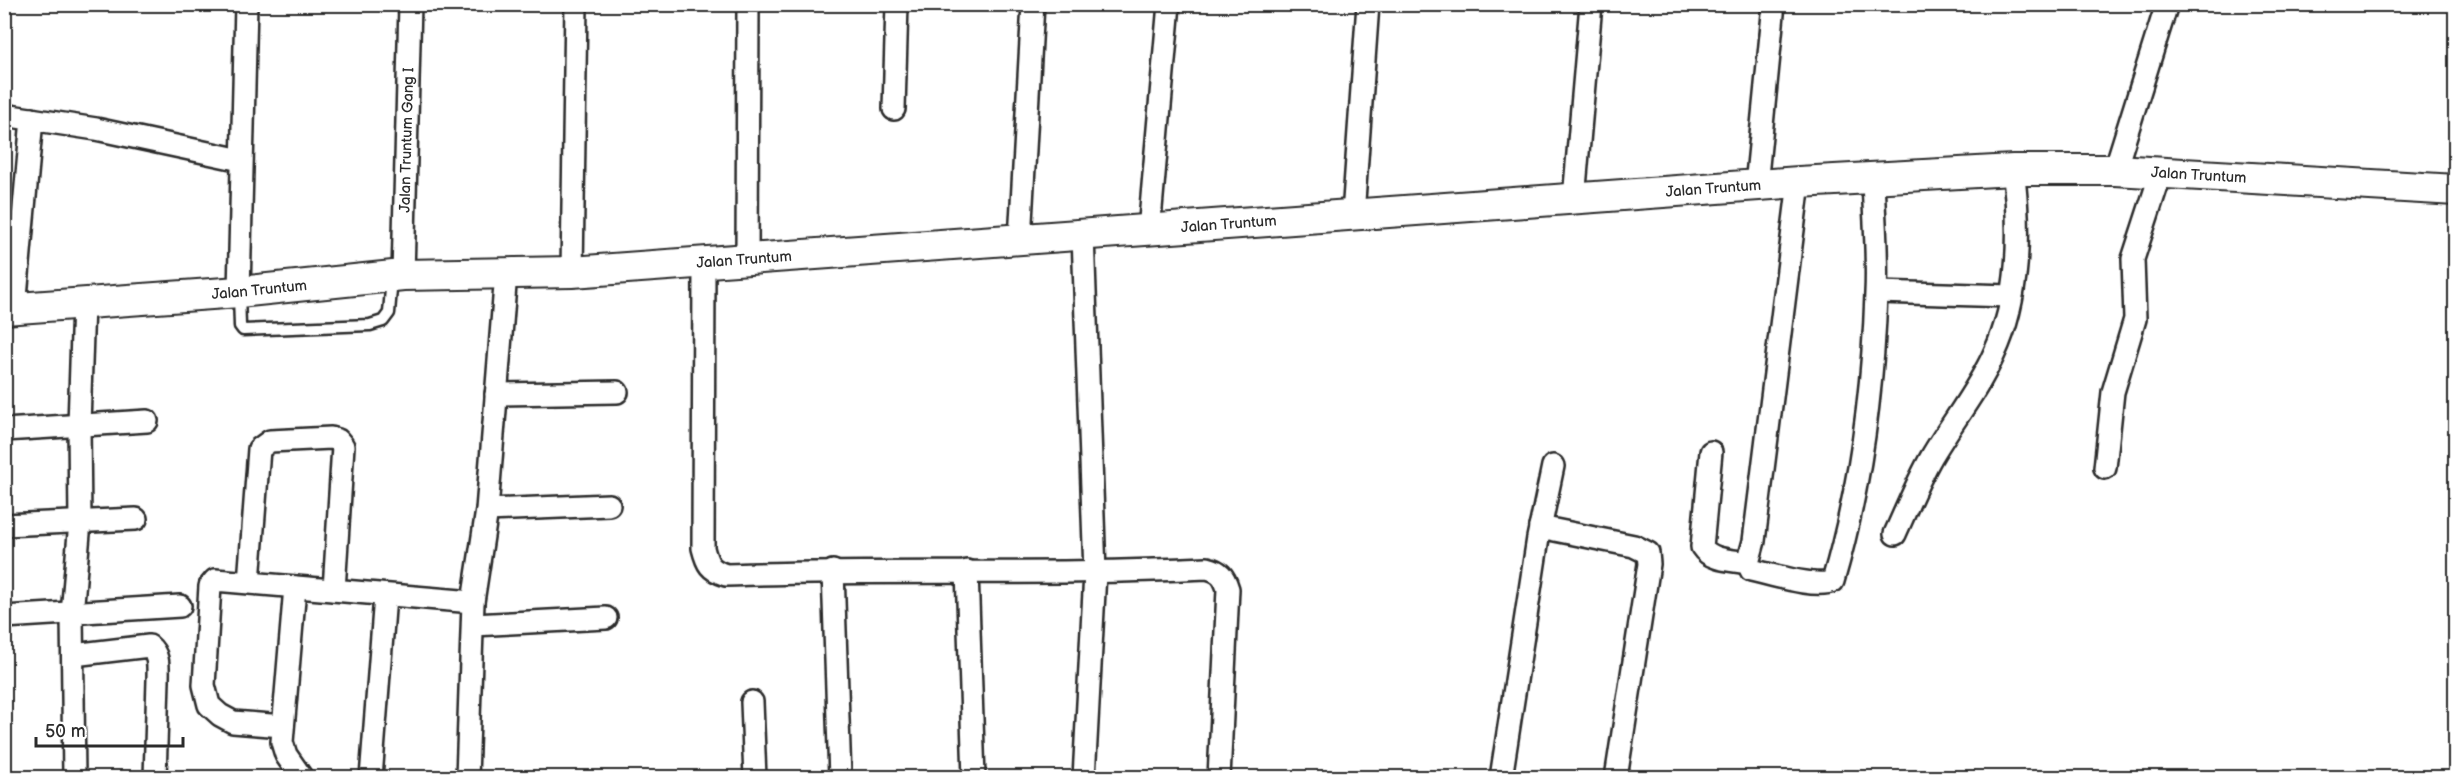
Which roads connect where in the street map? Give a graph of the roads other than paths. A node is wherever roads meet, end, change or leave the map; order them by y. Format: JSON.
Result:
{"nodes":[{"id":1,"x":246,"y":4,"type":"edge"},
{"id":2,"x":410,"y":4,"type":"edge"},
{"id":3,"x":576,"y":4,"type":"edge"},
{"id":4,"x":748,"y":4,"type":"edge"},
{"id":5,"x":897,"y":4,"type":"edge"},
{"id":6,"x":1033,"y":4,"type":"edge"},
{"id":7,"x":1169,"y":4,"type":"edge"},
{"id":8,"x":1368,"y":4,"type":"edge"},
{"id":9,"x":1591,"y":4,"type":"edge"},
{"id":10,"x":1774,"y":4,"type":"edge"},
{"id":11,"x":2167,"y":4,"type":"edge"},
{"id":12,"x":894,"y":109,"type":"dead end"},
{"id":13,"x":4,"y":115,"type":"edge"},
{"id":14,"x":32,"y":119,"type":"junction"},
{"id":15,"x":241,"y":160,"type":"junction"},
{"id":16,"x":2013,"y":170,"type":"junction"},
{"id":17,"x":2115,"y":170,"type":"junction"},
{"id":18,"x":2161,"y":173,"type":"junction"},
{"id":19,"x":1873,"y":178,"type":"junction"},
{"id":20,"x":1799,"y":182,"type":"junction"},
{"id":21,"x":1756,"y":186,"type":"junction"},
{"id":22,"x":2456,"y":190,"type":"edge"},
{"id":23,"x":1574,"y":199,"type":"junction"},
{"id":24,"x":1353,"y":215,"type":"junction"},
{"id":25,"x":1149,"y":231,"type":"junction"},
{"id":26,"x":1083,"y":235,"type":"junction"},
{"id":27,"x":1020,"y":240,"type":"junction"},
{"id":28,"x":747,"y":260,"type":"junction"},
{"id":29,"x":709,"y":262,"type":"junction"},
{"id":30,"x":572,"y":272,"type":"junction"},
{"id":31,"x":506,"y":273,"type":"junction"},
{"id":32,"x":398,"y":276,"type":"junction"},
{"id":33,"x":239,"y":292,"type":"junction"},
{"id":34,"x":1876,"y":292,"type":"junction"},
{"id":35,"x":2010,"y":296,"type":"junction"},
{"id":36,"x":83,"y":303,"type":"junction"},
{"id":37,"x":10,"y":309,"type":"edge"},
{"id":38,"x":617,"y":392,"type":"dead end"},
{"id":39,"x":496,"y":394,"type":"junction"},
{"id":40,"x":147,"y":421,"type":"dead end"},
{"id":41,"x":79,"y":425,"type":"junction"},
{"id":42,"x":4,"y":430,"type":"edge"},
{"id":43,"x":1712,"y":452,"type":"dead end"},
{"id":44,"x":1553,"y":466,"type":"dead end"},
{"id":45,"x":2105,"y":468,"type":"dead end"},
{"id":46,"x":609,"y":506,"type":"dead end"},
{"id":47,"x":487,"y":510,"type":"junction"},
{"id":48,"x":136,"y":519,"type":"dead end"},
{"id":49,"x":80,"y":522,"type":"junction"},
{"id":50,"x":4,"y":525,"type":"edge"},
{"id":51,"x":1540,"y":527,"type":"junction"},
{"id":52,"x":1895,"y":534,"type":"dead end"},
{"id":53,"x":1748,"y":563,"type":"junction"},
{"id":54,"x":833,"y":571,"type":"junction"},
{"id":55,"x":967,"y":571,"type":"junction"},
{"id":56,"x":1095,"y":573,"type":"junction"},
{"id":57,"x":249,"y":582,"type":"junction"},
{"id":58,"x":295,"y":587,"type":"junction"},
{"id":59,"x":334,"y":590,"type":"junction"},
{"id":60,"x":385,"y":596,"type":"junction"},
{"id":61,"x":473,"y":602,"type":"junction"},
{"id":62,"x":180,"y":606,"type":"dead end"},
{"id":63,"x":72,"y":614,"type":"junction"},
{"id":64,"x":4,"y":618,"type":"edge"},
{"id":65,"x":606,"y":618,"type":"dead end"},
{"id":66,"x":473,"y":625,"type":"junction"},
{"id":67,"x":73,"y":655,"type":"junction"},
{"id":68,"x":752,"y":702,"type":"dead end"},
{"id":69,"x":283,"y":726,"type":"junction"},
{"id":70,"x":74,"y":777,"type":"edge"},
{"id":71,"x":155,"y":777,"type":"edge"},
{"id":72,"x":302,"y":777,"type":"edge"},
{"id":73,"x":370,"y":777,"type":"edge"},
{"id":74,"x":467,"y":777,"type":"edge"},
{"id":75,"x":755,"y":777,"type":"edge"},
{"id":76,"x":840,"y":777,"type":"edge"},
{"id":77,"x":974,"y":777,"type":"edge"},
{"id":78,"x":1084,"y":777,"type":"edge"},
{"id":79,"x":1219,"y":777,"type":"edge"},
{"id":80,"x":1501,"y":777,"type":"edge"},
{"id":81,"x":1616,"y":777,"type":"edge"}],
"edges":[{"from":1,"to":15,"type":"street"},
{"from":2,"to":32,"type":"street","name":"Jalan Truntum Gang I"},
{"from":3,"to":30,"type":"street"},
{"from":4,"to":28,"type":"street"},
{"from":5,"to":12,"type":"street"},
{"from":6,"to":27,"type":"street"},
{"from":7,"to":25,"type":"street"},
{"from":8,"to":24,"type":"street"},
{"from":9,"to":23,"type":"street"},
{"from":10,"to":21,"type":"street"},
{"from":11,"to":17,"type":"street"},
{"from":13,"to":14,"type":"street"},
{"from":14,"to":15,"type":"street"},
{"from":14,"to":37,"type":"street"},
{"from":15,"to":33,"type":"street"},
{"from":16,"to":17,"type":"street","name":"Jalan Truntum"},
{"from":16,"to":19,"type":"street","name":"Jalan Truntum"},
{"from":16,"to":35,"type":"street"},
{"from":17,"to":18,"type":"street","name":"Jalan Truntum"},
{"from":18,"to":22,"type":"street","name":"Jalan Truntum"},
{"from":18,"to":45,"type":"street"},
{"from":19,"to":20,"type":"street","name":"Jalan Truntum"},
{"from":19,"to":34,"type":"street"},
{"from":20,"to":21,"type":"street","name":"Jalan Truntum"},
{"from":20,"to":53,"type":"street"},
{"from":21,"to":23,"type":"street","name":"Jalan Truntum"},
{"from":23,"to":24,"type":"street","name":"Jalan Truntum"},
{"from":24,"to":25,"type":"street","name":"Jalan Truntum"},
{"from":25,"to":26,"type":"street","name":"Jalan Truntum"},
{"from":26,"to":27,"type":"street","name":"Jalan Truntum"},
{"from":26,"to":56,"type":"street"},
{"from":27,"to":28,"type":"street","name":"Jalan Truntum"},
{"from":28,"to":29,"type":"street","name":"Jalan Truntum"},
{"from":29,"to":30,"type":"street","name":"Jalan Truntum"},
{"from":29,"to":54,"type":"street"},
{"from":30,"to":31,"type":"street","name":"Jalan Truntum"},
{"from":31,"to":32,"type":"street","name":"Jalan Truntum"},
{"from":31,"to":39,"type":"street"},
{"from":32,"to":33,"type":"street","name":"Jalan Truntum"},
{"from":32,"to":33,"type":"lane"},
{"from":33,"to":36,"type":"street","name":"Jalan Truntum"},
{"from":34,"to":35,"type":"street"},
{"from":34,"to":53,"type":"street"},
{"from":35,"to":52,"type":"street"},
{"from":36,"to":37,"type":"street","name":"Jalan Truntum"},
{"from":36,"to":41,"type":"street"},
{"from":38,"to":39,"type":"street"},
{"from":39,"to":47,"type":"street"},
{"from":40,"to":41,"type":"street"},
{"from":41,"to":42,"type":"street"},
{"from":41,"to":49,"type":"street"},
{"from":43,"to":53,"type":"street"},
{"from":44,"to":51,"type":"street"},
{"from":46,"to":47,"type":"street"},
{"from":47,"to":61,"type":"street"},
{"from":48,"to":49,"type":"street"},
{"from":49,"to":50,"type":"street"},
{"from":49,"to":63,"type":"street"},
{"from":51,"to":80,"type":"street"},
{"from":51,"to":81,"type":"street"},
{"from":54,"to":55,"type":"street"},
{"from":54,"to":76,"type":"street"},
{"from":55,"to":56,"type":"street"},
{"from":55,"to":77,"type":"street"},
{"from":56,"to":78,"type":"street"},
{"from":56,"to":79,"type":"street"},
{"from":57,"to":58,"type":"street"},
{"from":57,"to":59,"type":"street"},
{"from":57,"to":69,"type":"street"},
{"from":58,"to":59,"type":"street"},
{"from":58,"to":69,"type":"street"},
{"from":59,"to":60,"type":"street"},
{"from":60,"to":61,"type":"street"},
{"from":60,"to":73,"type":"street"},
{"from":61,"to":66,"type":"street"},
{"from":62,"to":63,"type":"street"},
{"from":63,"to":64,"type":"street"},
{"from":63,"to":67,"type":"street"},
{"from":65,"to":66,"type":"street"},
{"from":66,"to":74,"type":"street"},
{"from":67,"to":70,"type":"street"},
{"from":67,"to":71,"type":"street"},
{"from":68,"to":75,"type":"street"},
{"from":69,"to":72,"type":"street"}]}
